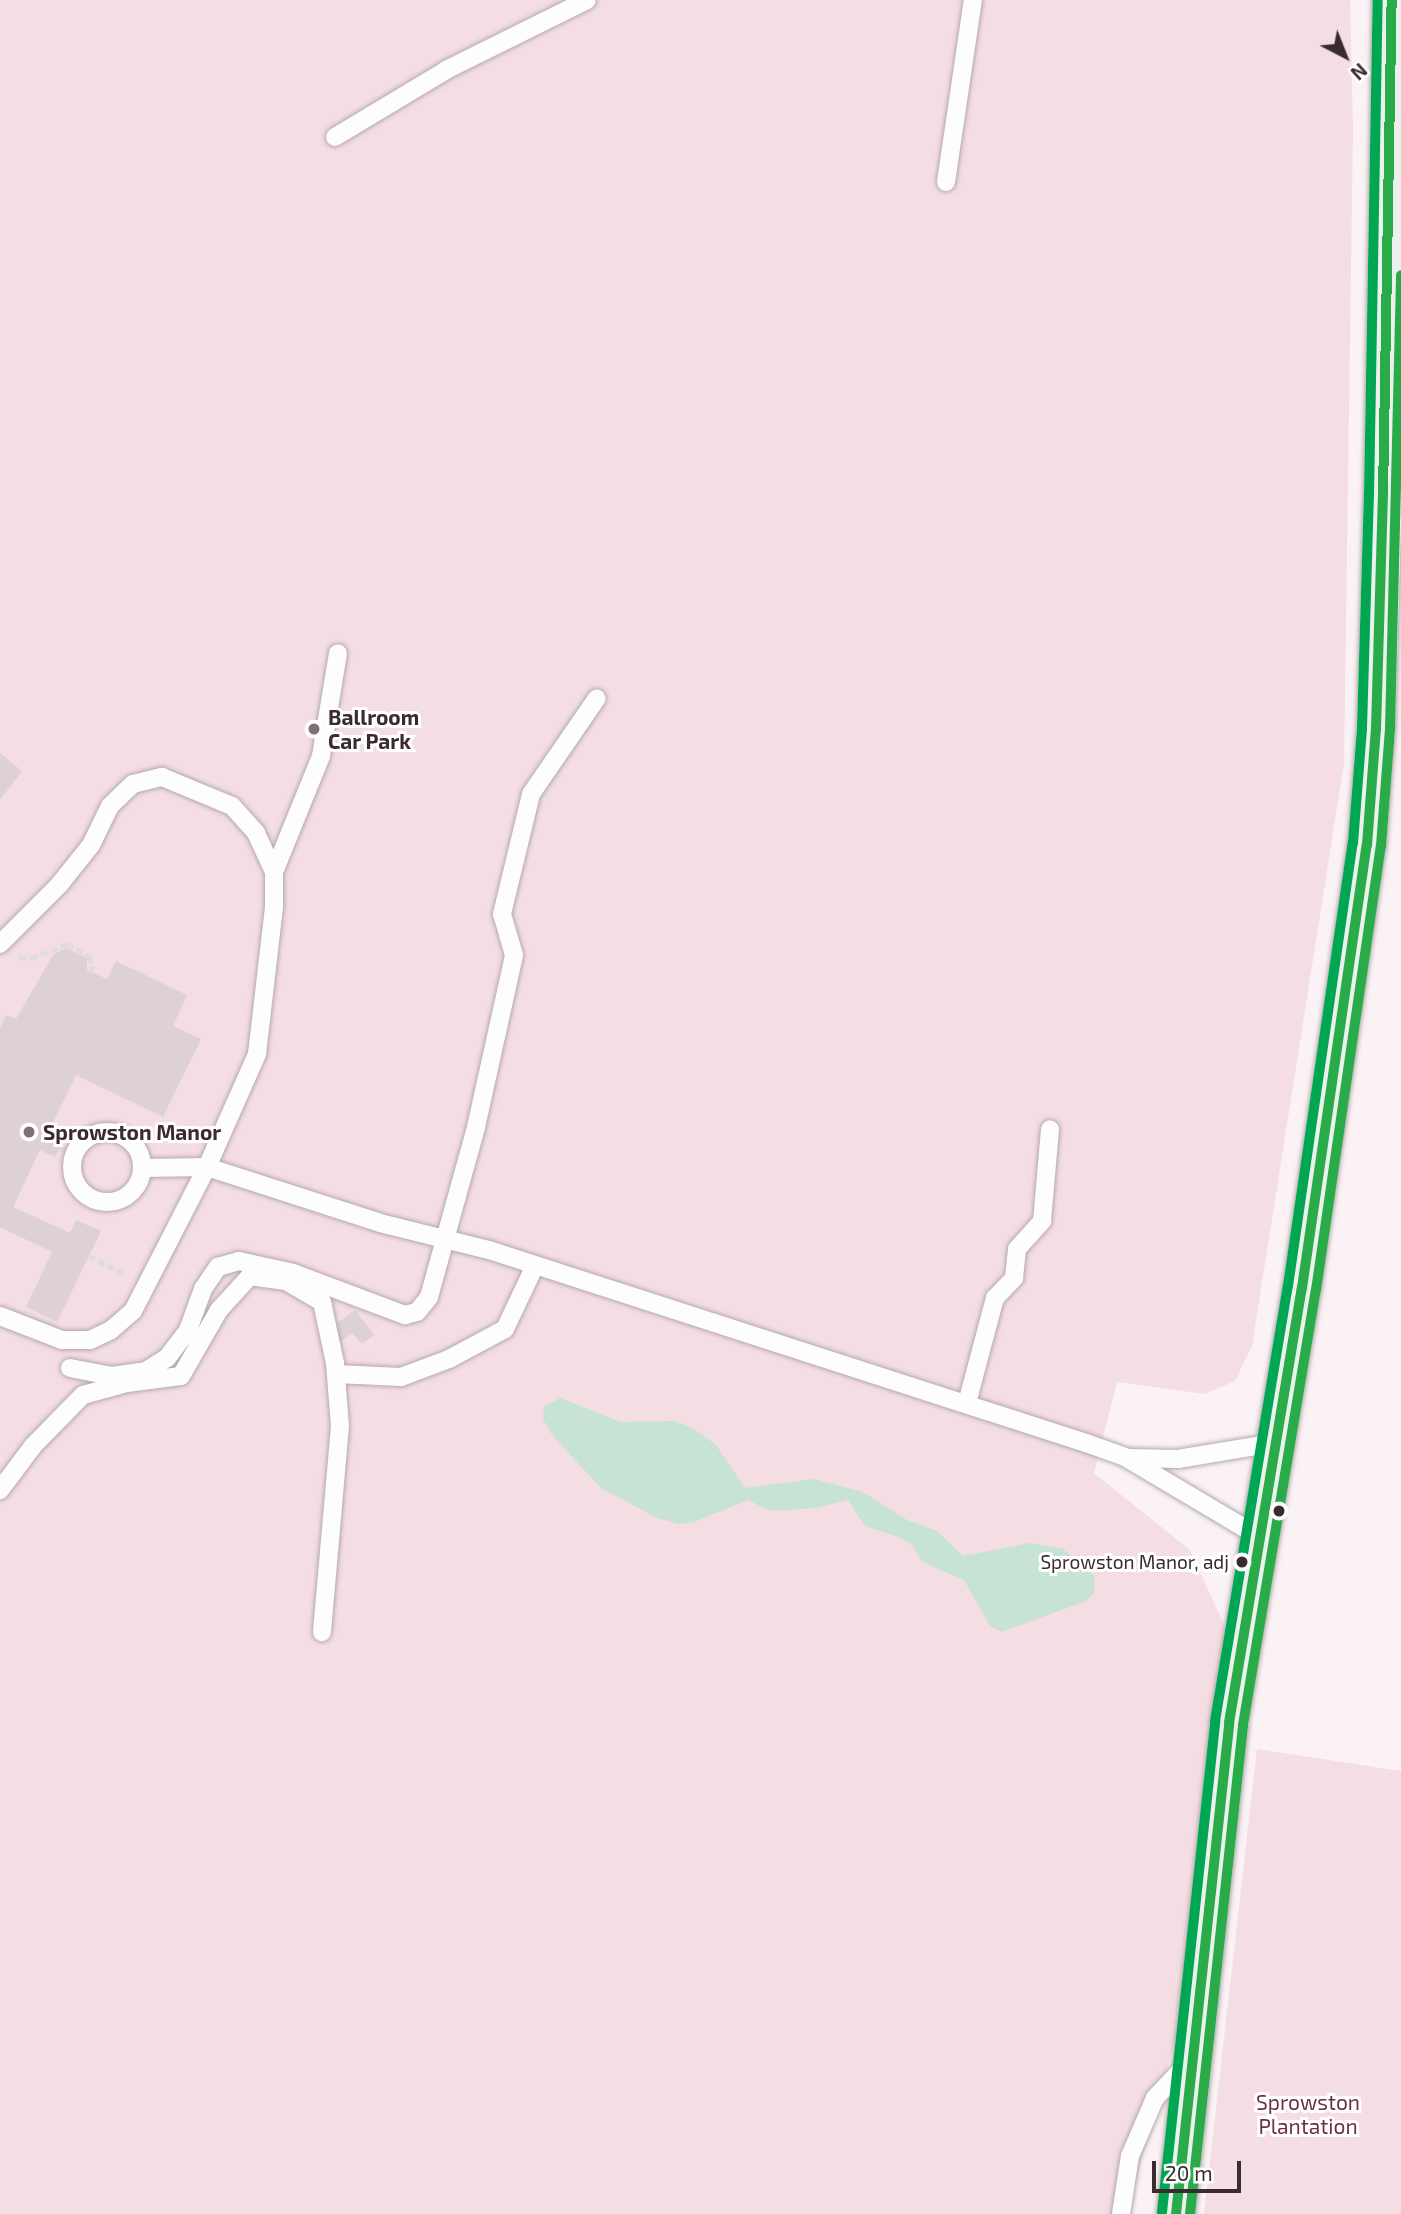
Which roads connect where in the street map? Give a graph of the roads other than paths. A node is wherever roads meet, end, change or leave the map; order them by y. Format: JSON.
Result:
{"nodes":[{"id":1,"x":587,"y":0,"type":"edge"},
{"id":2,"x":973,"y":0,"type":"edge"},
{"id":3,"x":1392,"y":0,"type":"edge"},
{"id":4,"x":335,"y":138,"type":"dead end"},
{"id":5,"x":946,"y":182,"type":"dead end"},
{"id":6,"x":338,"y":653,"type":"dead end"},
{"id":7,"x":597,"y":698,"type":"dead end"},
{"id":8,"x":274,"y":872,"type":"junction"},
{"id":9,"x":5,"y":950,"type":"edge"},
{"id":10,"x":1050,"y":1129,"type":"dead end"},
{"id":11,"x":207,"y":1167,"type":"junction"},
{"id":12,"x":142,"y":1168,"type":"junction"},
{"id":13,"x":445,"y":1241,"type":"junction"},
{"id":14,"x":531,"y":1274,"type":"dead end"},
{"id":15,"x":0,"y":1316,"type":"edge"},
{"id":16,"x":70,"y":1368,"type":"dead end"},
{"id":17,"x":336,"y":1374,"type":"junction"},
{"id":18,"x":967,"y":1403,"type":"junction"},
{"id":19,"x":1275,"y":1443,"type":"junction"},
{"id":20,"x":1125,"y":1457,"type":"junction"},
{"id":21,"x":0,"y":1490,"type":"edge"},
{"id":22,"x":1260,"y":1537,"type":"junction"},
{"id":23,"x":322,"y":1632,"type":"dead end"},
{"id":24,"x":1193,"y":2057,"type":"junction"},
{"id":25,"x":1121,"y":2214,"type":"edge"},
{"id":26,"x":1176,"y":2214,"type":"edge"}],
"edges":[{"from":1,"to":4,"type":"lane"},
{"from":2,"to":5,"type":"lane"},
{"from":3,"to":19,"type":"main road"},
{"from":6,"to":8,"type":"lane"},
{"from":7,"to":13,"type":"lane"},
{"from":8,"to":9,"type":"lane"},
{"from":8,"to":11,"type":"lane"},
{"from":10,"to":18,"type":"lane"},
{"from":11,"to":12,"type":"lane"},
{"from":11,"to":13,"type":"lane"},
{"from":11,"to":15,"type":"lane"},
{"from":12,"to":12,"type":"lane"},
{"from":13,"to":16,"type":"lane"},
{"from":13,"to":18,"type":"lane"},
{"from":14,"to":17,"type":"lane"},
{"from":17,"to":21,"type":"lane"},
{"from":17,"to":23,"type":"lane"},
{"from":18,"to":20,"type":"lane"},
{"from":19,"to":20,"type":"lane"},
{"from":19,"to":22,"type":"main road"},
{"from":20,"to":22,"type":"lane"},
{"from":22,"to":24,"type":"main road"},
{"from":24,"to":25,"type":"lane"},
{"from":24,"to":26,"type":"main road"}]}
